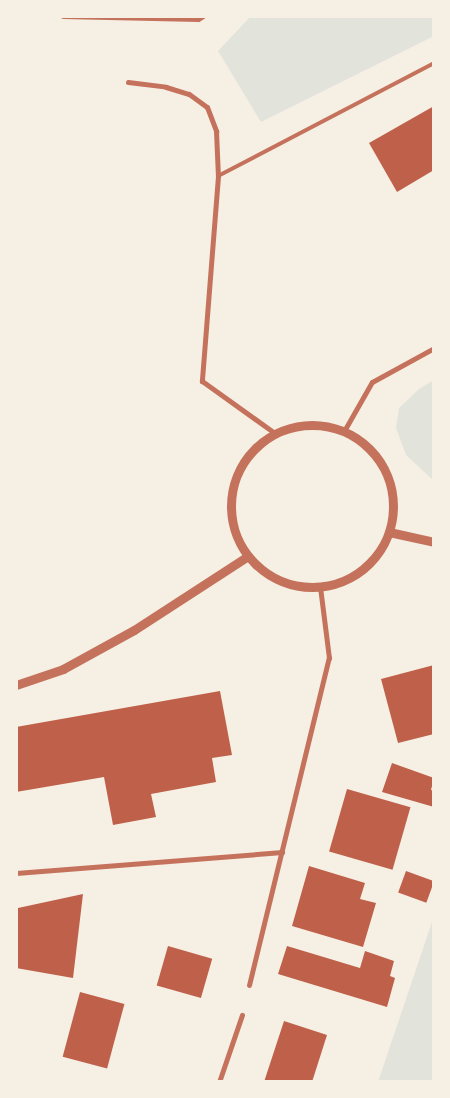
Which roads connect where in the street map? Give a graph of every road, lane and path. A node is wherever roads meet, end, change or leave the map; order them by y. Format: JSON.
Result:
{"nodes":[{"id":1,"x":62,"y":16,"type":"edge"},
{"id":2,"x":203,"y":16,"type":"edge"},
{"id":3,"x":434,"y":62,"type":"edge"},
{"id":4,"x":128,"y":82,"type":"dead end"},
{"id":5,"x":218,"y":176,"type":"junction"},
{"id":6,"x":434,"y":348,"type":"edge"},
{"id":7,"x":344,"y":432,"type":"junction"},
{"id":8,"x":276,"y":434,"type":"junction"},
{"id":9,"x":389,"y":532,"type":"junction"},
{"id":10,"x":434,"y":542,"type":"edge"},
{"id":11,"x":248,"y":556,"type":"junction"},
{"id":12,"x":320,"y":587,"type":"junction"},
{"id":13,"x":16,"y":685,"type":"edge"},
{"id":14,"x":282,"y":852,"type":"junction"},
{"id":15,"x":16,"y":873,"type":"edge"},
{"id":16,"x":249,"y":985,"type":"dead end"},
{"id":17,"x":242,"y":1015,"type":"dead end"},
{"id":18,"x":219,"y":1082,"type":"edge"}],
"edges":[{"from":1,"to":2,"type":"street"},
{"from":3,"to":5,"type":"lane"},
{"from":4,"to":5,"type":"street"},
{"from":5,"to":8,"type":"street"},
{"from":6,"to":7,"type":"street"},
{"from":7,"to":8,"type":"street"},
{"from":7,"to":9,"type":"street"},
{"from":8,"to":11,"type":"street"},
{"from":9,"to":10,"type":"street"},
{"from":9,"to":12,"type":"street"},
{"from":11,"to":12,"type":"street"},
{"from":11,"to":13,"type":"street"},
{"from":12,"to":14,"type":"street"},
{"from":14,"to":15,"type":"street"},
{"from":14,"to":16,"type":"street"},
{"from":17,"to":18,"type":"street"}]}
